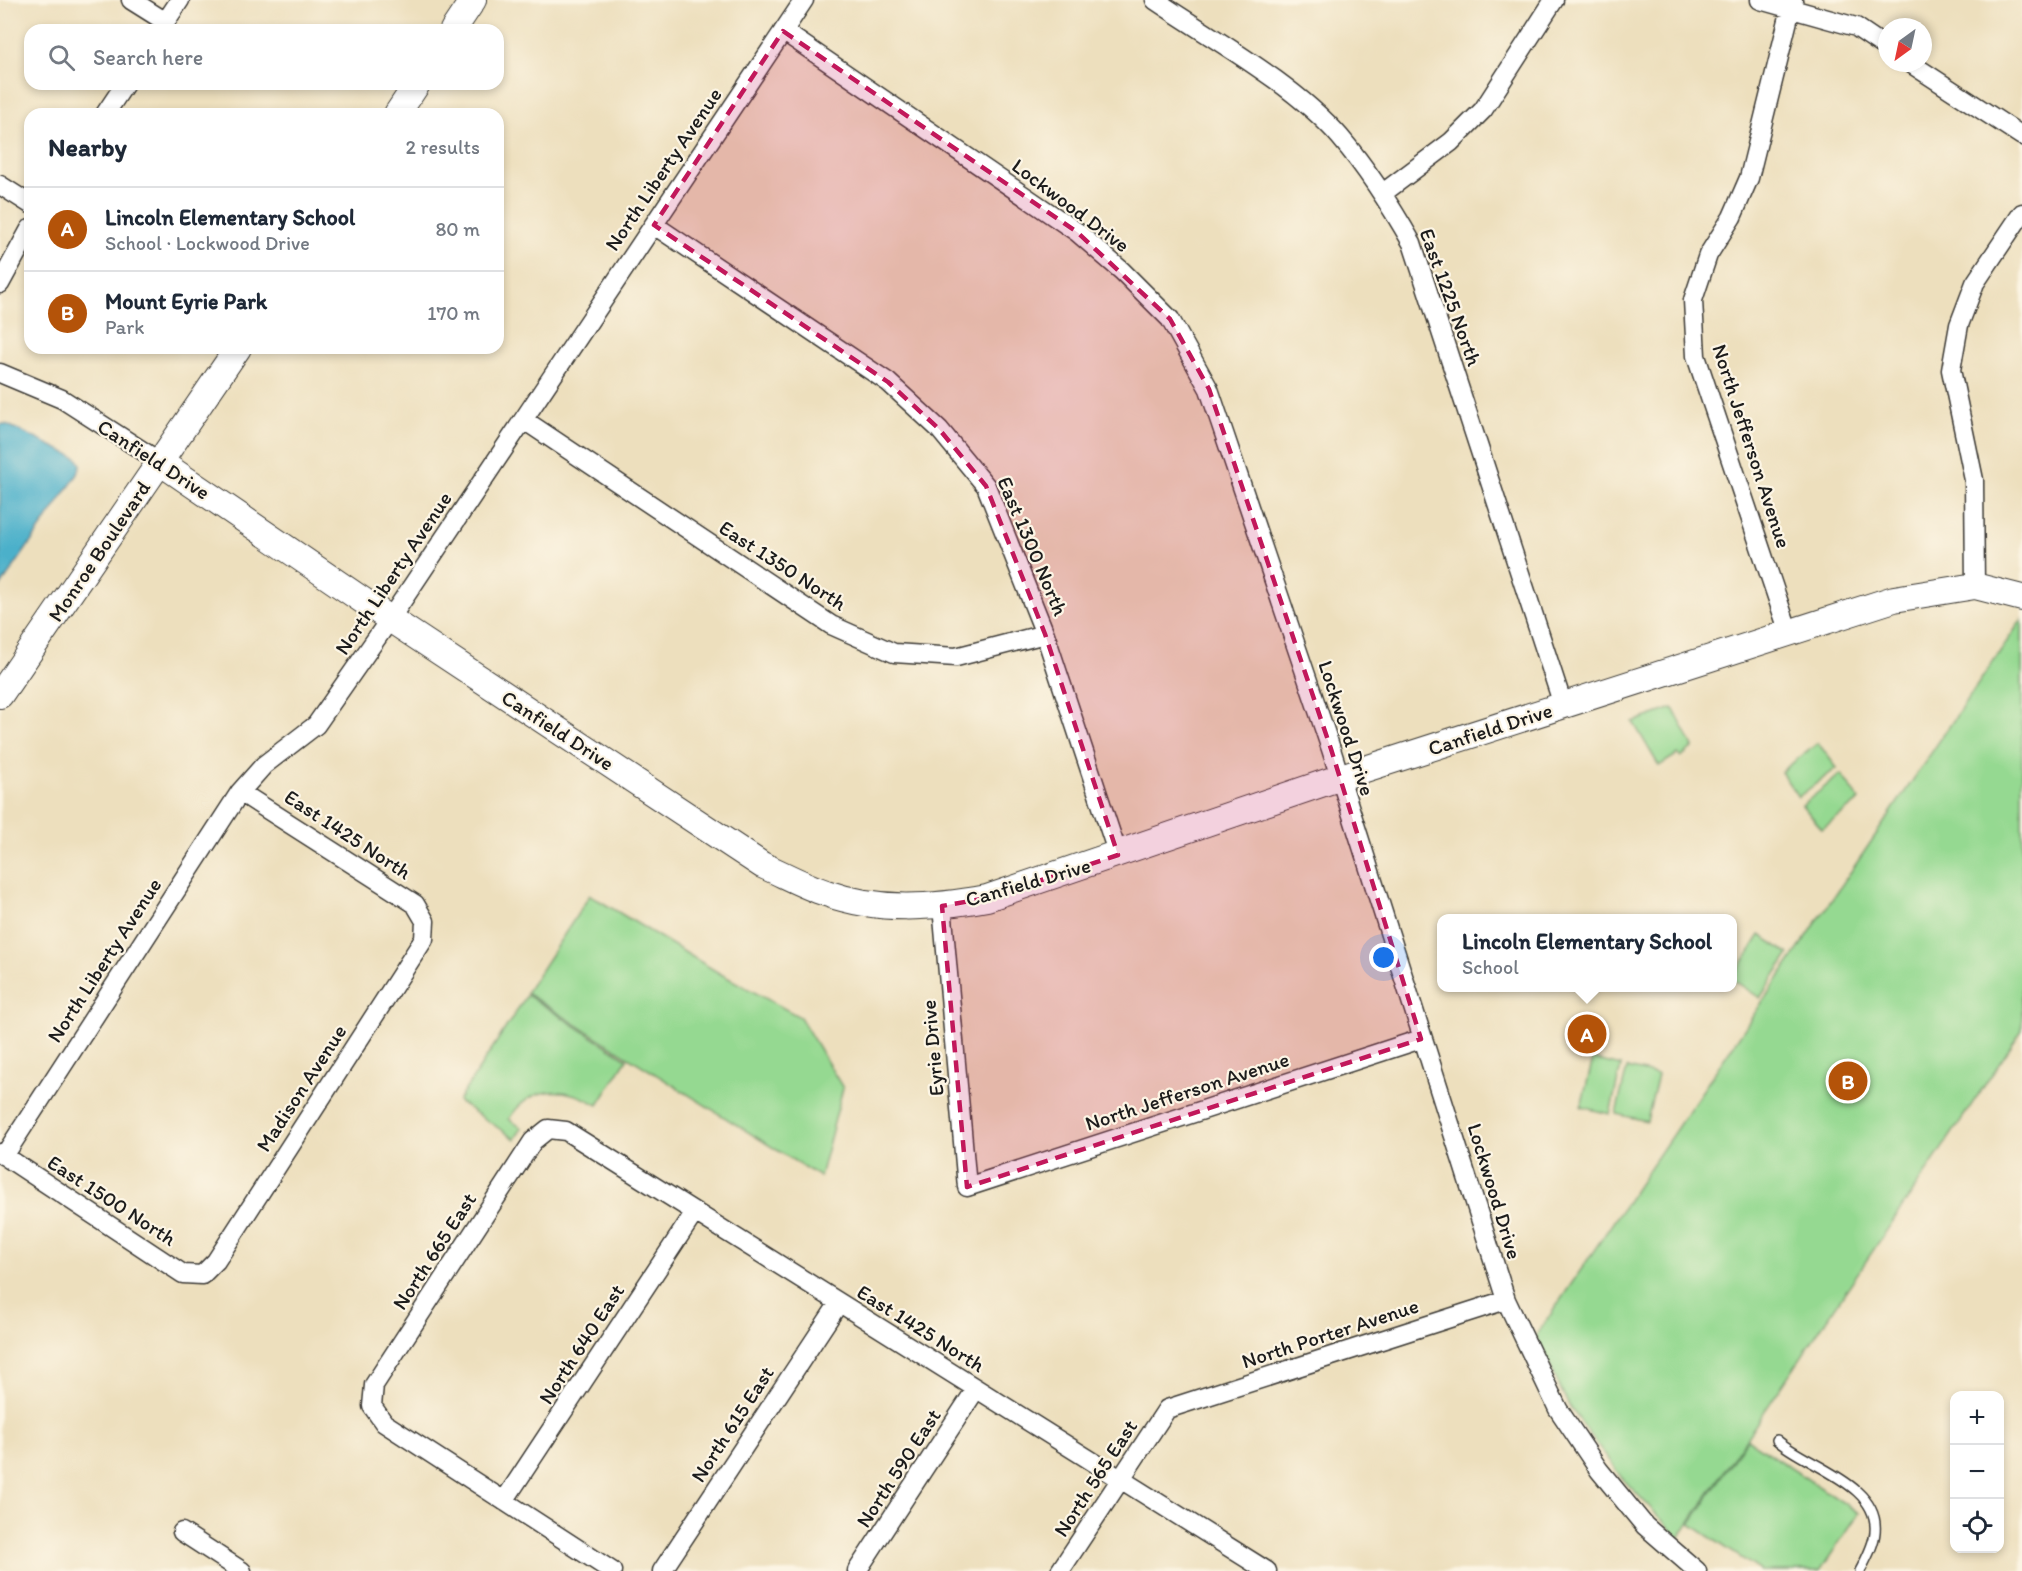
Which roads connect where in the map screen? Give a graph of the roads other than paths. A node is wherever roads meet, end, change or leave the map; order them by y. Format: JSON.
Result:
{"nodes":[{"id":1,"x":132,"y":0,"type":"edge"},
{"id":2,"x":180,"y":0,"type":"edge"},
{"id":3,"x":473,"y":0,"type":"edge"},
{"id":4,"x":804,"y":0,"type":"edge"},
{"id":5,"x":1155,"y":0,"type":"edge"},
{"id":6,"x":1554,"y":0,"type":"edge"},
{"id":7,"x":1760,"y":0,"type":"edge"},
{"id":8,"x":1792,"y":4,"type":"edge"},
{"id":9,"x":161,"y":24,"type":"edge"},
{"id":10,"x":164,"y":24,"type":"edge"},
{"id":11,"x":457,"y":24,"type":"edge"},
{"id":12,"x":783,"y":31,"type":"junction"},
{"id":13,"x":1878,"y":42,"type":"edge"},
{"id":14,"x":1924,"y":72,"type":"edge"},
{"id":15,"x":121,"y":90,"type":"edge"},
{"id":16,"x":413,"y":90,"type":"edge"},
{"id":17,"x":109,"y":108,"type":"edge"},
{"id":18,"x":401,"y":108,"type":"edge"},
{"id":19,"x":2022,"y":136,"type":"edge"},
{"id":20,"x":0,"y":185,"type":"edge"},
{"id":21,"x":1383,"y":193,"type":"junction"},
{"id":22,"x":24,"y":200,"type":"edge"},
{"id":23,"x":2022,"y":213,"type":"edge"},
{"id":24,"x":654,"y":225,"type":"junction"},
{"id":25,"x":24,"y":239,"type":"edge"},
{"id":26,"x":0,"y":284,"type":"edge"},
{"id":27,"x":234,"y":354,"type":"edge"},
{"id":28,"x":0,"y":373,"type":"edge"},
{"id":29,"x":524,"y":420,"type":"junction"},
{"id":30,"x":160,"y":462,"type":"junction"},
{"id":31,"x":1976,"y":586,"type":"junction"},
{"id":32,"x":2022,"y":598,"type":"edge"},
{"id":33,"x":390,"y":619,"type":"junction"},
{"id":34,"x":1789,"y":633,"type":"junction"},
{"id":35,"x":1045,"y":634,"type":"junction"},
{"id":36,"x":0,"y":695,"type":"edge"},
{"id":37,"x":1563,"y":705,"type":"junction"},
{"id":38,"x":1341,"y":778,"type":"junction"},
{"id":39,"x":240,"y":792,"type":"junction"},
{"id":40,"x":1118,"y":855,"type":"junction"},
{"id":41,"x":942,"y":906,"type":"junction"},
{"id":42,"x":425,"y":921,"type":"joint"},
{"id":43,"x":1421,"y":1038,"type":"junction"},
{"id":44,"x":548,"y":1129,"type":"joint"},
{"id":45,"x":2,"y":1154,"type":"edge"},
{"id":46,"x":967,"y":1187,"type":"joint"},
{"id":47,"x":695,"y":1212,"type":"junction"},
{"id":48,"x":202,"y":1275,"type":"joint"},
{"id":49,"x":1506,"y":1300,"type":"junction"},
{"id":50,"x":839,"y":1303,"type":"junction"},
{"id":51,"x":976,"y":1389,"type":"junction"},
{"id":52,"x":1167,"y":1409,"type":"joint"},
{"id":53,"x":1778,"y":1440,"type":"dead end"},
{"id":54,"x":1121,"y":1480,"type":"junction"},
{"id":55,"x":504,"y":1501,"type":"junction"},
{"id":56,"x":182,"y":1532,"type":"dead end"},
{"id":57,"x":1261,"y":1569,"type":"edge"},
{"id":58,"x":242,"y":1571,"type":"edge"},
{"id":59,"x":612,"y":1571,"type":"edge"},
{"id":60,"x":662,"y":1571,"type":"edge"},
{"id":61,"x":857,"y":1571,"type":"edge"},
{"id":62,"x":1060,"y":1571,"type":"edge"},
{"id":63,"x":1697,"y":1571,"type":"edge"},
{"id":64,"x":1860,"y":1571,"type":"edge"}],
"edges":[{"from":1,"to":9,"type":"street"},
{"from":2,"to":10,"type":"street"},
{"from":3,"to":11,"type":"street"},
{"from":4,"to":12,"type":"street","name":"North Liberty Avenue"},
{"from":5,"to":21,"type":"street","name":"East 1225 North"},
{"from":6,"to":21,"type":"street"},
{"from":7,"to":8,"type":"street"},
{"from":8,"to":13,"type":"street"},
{"from":8,"to":34,"type":"street","name":"North Jefferson Avenue"},
{"from":12,"to":24,"type":"street","name":"North Liberty Avenue"},
{"from":12,"to":38,"type":"street","name":"Lockwood Drive"},
{"from":14,"to":19,"type":"street"},
{"from":15,"to":17,"type":"street"},
{"from":16,"to":18,"type":"street"},
{"from":20,"to":22,"type":"street"},
{"from":21,"to":37,"type":"street","name":"East 1225 North"},
{"from":23,"to":31,"type":"street"},
{"from":24,"to":29,"type":"street","name":"North Liberty Avenue"},
{"from":24,"to":35,"type":"street","name":"East 1300 North"},
{"from":25,"to":26,"type":"street"},
{"from":27,"to":30,"type":"street","name":"Monroe Boulevard"},
{"from":28,"to":30,"type":"street","name":"Canfield Drive"},
{"from":29,"to":33,"type":"street","name":"North Liberty Avenue"},
{"from":29,"to":35,"type":"street","name":"East 1350 North"},
{"from":30,"to":33,"type":"street","name":"Canfield Drive"},
{"from":30,"to":36,"type":"street","name":"Monroe Boulevard"},
{"from":31,"to":32,"type":"street","name":"Canfield Drive"},
{"from":31,"to":34,"type":"street","name":"Canfield Drive"},
{"from":33,"to":39,"type":"street","name":"North Liberty Avenue"},
{"from":33,"to":41,"type":"street","name":"Canfield Drive"},
{"from":34,"to":37,"type":"street","name":"Canfield Drive"},
{"from":35,"to":40,"type":"street","name":"East 1300 North"},
{"from":37,"to":38,"type":"street","name":"Canfield Drive"},
{"from":38,"to":40,"type":"street","name":"Canfield Drive"},
{"from":38,"to":43,"type":"street","name":"Lockwood Drive"},
{"from":39,"to":42,"type":"street","name":"East 1425 North"},
{"from":39,"to":45,"type":"street","name":"North Liberty Avenue"},
{"from":40,"to":41,"type":"street","name":"Canfield Drive"},
{"from":41,"to":46,"type":"street","name":"Eyrie Drive"},
{"from":42,"to":48,"type":"street","name":"Madison Avenue"},
{"from":43,"to":46,"type":"street","name":"North Jefferson Avenue"},
{"from":43,"to":49,"type":"street","name":"Lockwood Drive"},
{"from":44,"to":47,"type":"street","name":"East 1425 North"},
{"from":44,"to":55,"type":"street","name":"North 665 East"},
{"from":45,"to":48,"type":"street","name":"East 1500 North"},
{"from":47,"to":50,"type":"street","name":"East 1425 North"},
{"from":47,"to":55,"type":"street","name":"North 640 East"},
{"from":49,"to":52,"type":"street","name":"North Porter Avenue"},
{"from":49,"to":63,"type":"street","name":"Lockwood Drive"},
{"from":50,"to":51,"type":"street","name":"East 1425 North"},
{"from":50,"to":60,"type":"street","name":"North 615 East"},
{"from":51,"to":54,"type":"street","name":"East 1425 North"},
{"from":51,"to":61,"type":"street","name":"North 590 East"},
{"from":52,"to":54,"type":"street","name":"North 565 East"},
{"from":53,"to":64,"type":"lane"},
{"from":54,"to":57,"type":"street","name":"East 1425 North"},
{"from":54,"to":62,"type":"street","name":"North 565 East"},
{"from":55,"to":59,"type":"street"},
{"from":56,"to":58,"type":"street"}]}
